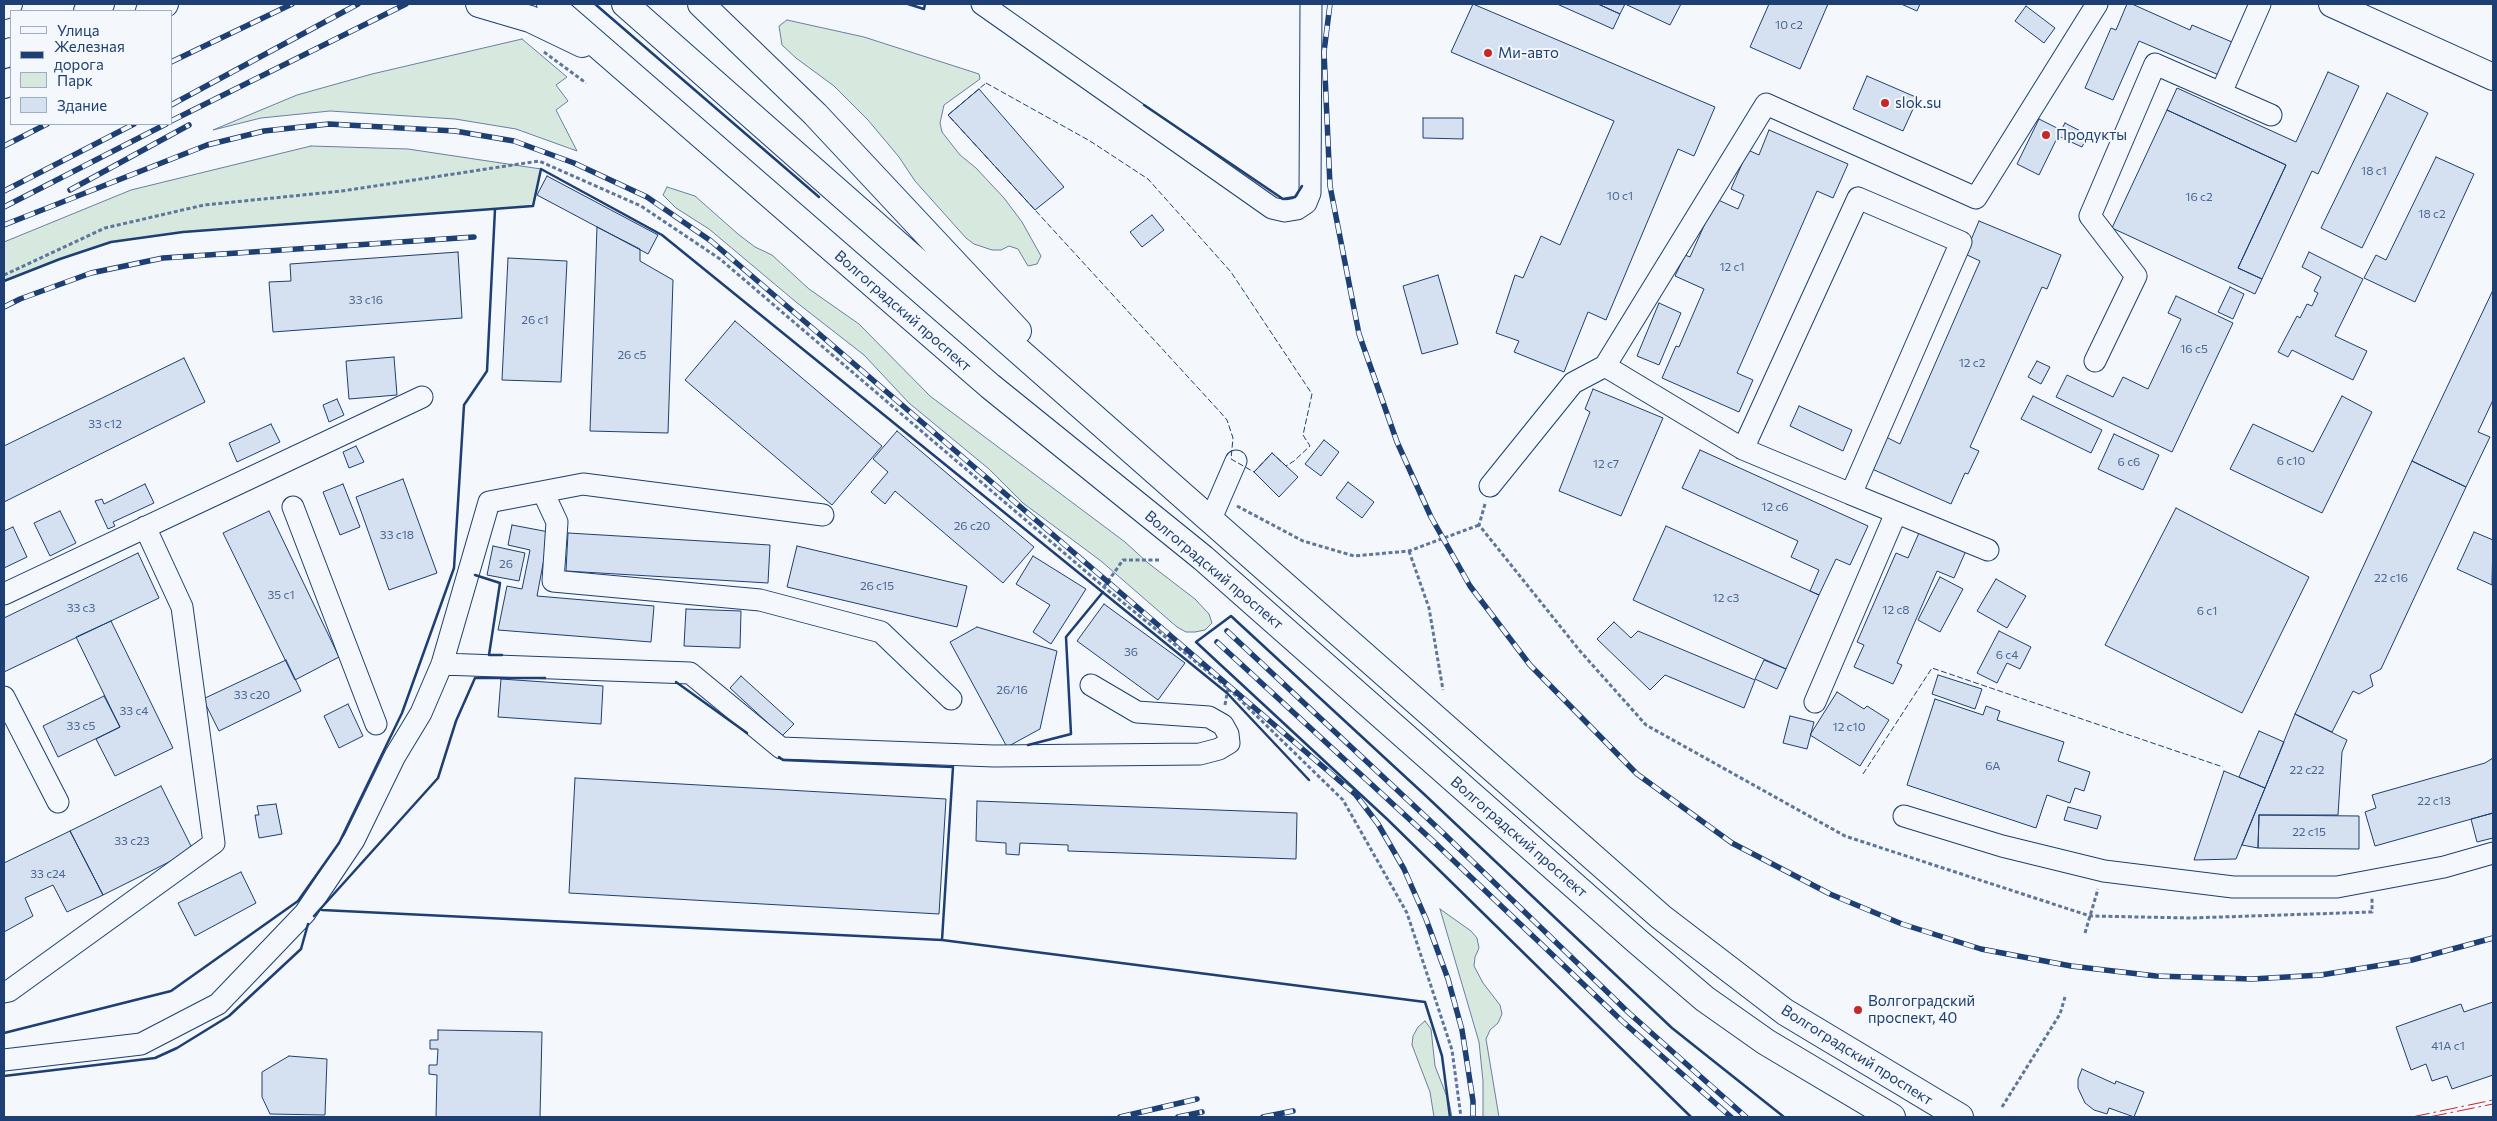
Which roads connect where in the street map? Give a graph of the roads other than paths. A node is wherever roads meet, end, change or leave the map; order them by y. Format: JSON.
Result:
{"nodes":[{"id":1,"x":8,"y":4,"type":"edge"},
{"id":2,"x":101,"y":4,"type":"edge"},
{"id":3,"x":165,"y":4,"type":"edge"},
{"id":4,"x":479,"y":4,"type":"edge"},
{"id":5,"x":550,"y":4,"type":"edge"},
{"id":6,"x":625,"y":4,"type":"edge"},
{"id":7,"x":701,"y":4,"type":"edge"},
{"id":8,"x":982,"y":4,"type":"edge"},
{"id":9,"x":1311,"y":4,"type":"edge"},
{"id":10,"x":2260,"y":4,"type":"edge"},
{"id":11,"x":2332,"y":4,"type":"edge"},
{"id":12,"x":2093,"y":5,"type":"edge"},
{"id":13,"x":4,"y":6,"type":"edge"},
{"id":14,"x":89,"y":10,"type":"edge"},
{"id":15,"x":150,"y":10,"type":"edge"},
{"id":16,"x":614,"y":60,"type":"junction"},
{"id":17,"x":2493,"y":77,"type":"edge"},
{"id":18,"x":2221,"y":93,"type":"junction"},
{"id":19,"x":2271,"y":115,"type":"dead end"},
{"id":20,"x":2095,"y":360,"type":"dead end"},
{"id":21,"x":1605,"y":366,"type":"junction"},
{"id":22,"x":422,"y":397,"type":"dead end"},
{"id":23,"x":1126,"y":446,"type":"junction"},
{"id":24,"x":1743,"y":449,"type":"junction"},
{"id":25,"x":1236,"y":462,"type":"dead end"},
{"id":26,"x":1490,"y":486,"type":"road end"},
{"id":27,"x":543,"y":492,"type":"junction"},
{"id":28,"x":1851,"y":494,"type":"junction"},
{"id":29,"x":293,"y":507,"type":"dead end"},
{"id":30,"x":1896,"y":512,"type":"junction"},
{"id":31,"x":823,"y":515,"type":"dead end"},
{"id":32,"x":1210,"y":521,"type":"junction"},
{"id":33,"x":145,"y":527,"type":"junction"},
{"id":34,"x":1988,"y":550,"type":"dead end"},
{"id":35,"x":4,"y":594,"type":"edge"},
{"id":36,"x":442,"y":664,"type":"junction"},
{"id":37,"x":1091,"y":685,"type":"dead end"},
{"id":38,"x":4,"y":697,"type":"edge"},
{"id":39,"x":951,"y":699,"type":"dead end"},
{"id":40,"x":1815,"y":702,"type":"dead end"},
{"id":41,"x":376,"y":724,"type":"dead end"},
{"id":42,"x":58,"y":802,"type":"dead end"},
{"id":43,"x":1904,"y":816,"type":"dead end"},
{"id":44,"x":2493,"y":853,"type":"edge"},
{"id":45,"x":4,"y":992,"type":"edge"},
{"id":46,"x":4,"y":1060,"type":"edge"},
{"id":47,"x":1892,"y":1117,"type":"edge"},
{"id":48,"x":1960,"y":1117,"type":"edge"}],
"edges":[{"from":1,"to":13,"type":"main road"},
{"from":2,"to":14,"type":"main road"},
{"from":3,"to":15,"type":"main road"},
{"from":4,"to":16,"type":"main road"},
{"from":5,"to":16,"type":"main road","name":"Волгоградский проспект"},
{"from":6,"to":23,"type":"main road","name":"Волгоградский проспект"},
{"from":7,"to":23,"type":"main road"},
{"from":8,"to":9,"type":"lane"},
{"from":10,"to":18,"type":"lane"},
{"from":11,"to":17,"type":"main road"},
{"from":12,"to":21,"type":"lane"},
{"from":16,"to":47,"type":"main road","name":"Волгоградский проспект"},
{"from":18,"to":19,"type":"lane"},
{"from":18,"to":20,"type":"lane"},
{"from":21,"to":24,"type":"lane"},
{"from":21,"to":26,"type":"lane"},
{"from":22,"to":33,"type":"lane"},
{"from":23,"to":32,"type":"main road","name":"Волгоградский проспект"},
{"from":24,"to":28,"type":"lane"},
{"from":24,"to":28,"type":"lane"},
{"from":25,"to":32,"type":"lane"},
{"from":27,"to":31,"type":"lane"},
{"from":27,"to":36,"type":"lane"},
{"from":27,"to":39,"type":"lane"},
{"from":28,"to":30,"type":"lane"},
{"from":29,"to":41,"type":"lane"},
{"from":30,"to":34,"type":"lane"},
{"from":30,"to":40,"type":"lane"},
{"from":32,"to":48,"type":"main road","name":"Волгоградский проспект"},
{"from":33,"to":35,"type":"lane"},
{"from":33,"to":45,"type":"lane"},
{"from":36,"to":37,"type":"lane"},
{"from":36,"to":46,"type":"lane"},
{"from":38,"to":42,"type":"lane"},
{"from":43,"to":44,"type":"lane"}]}
